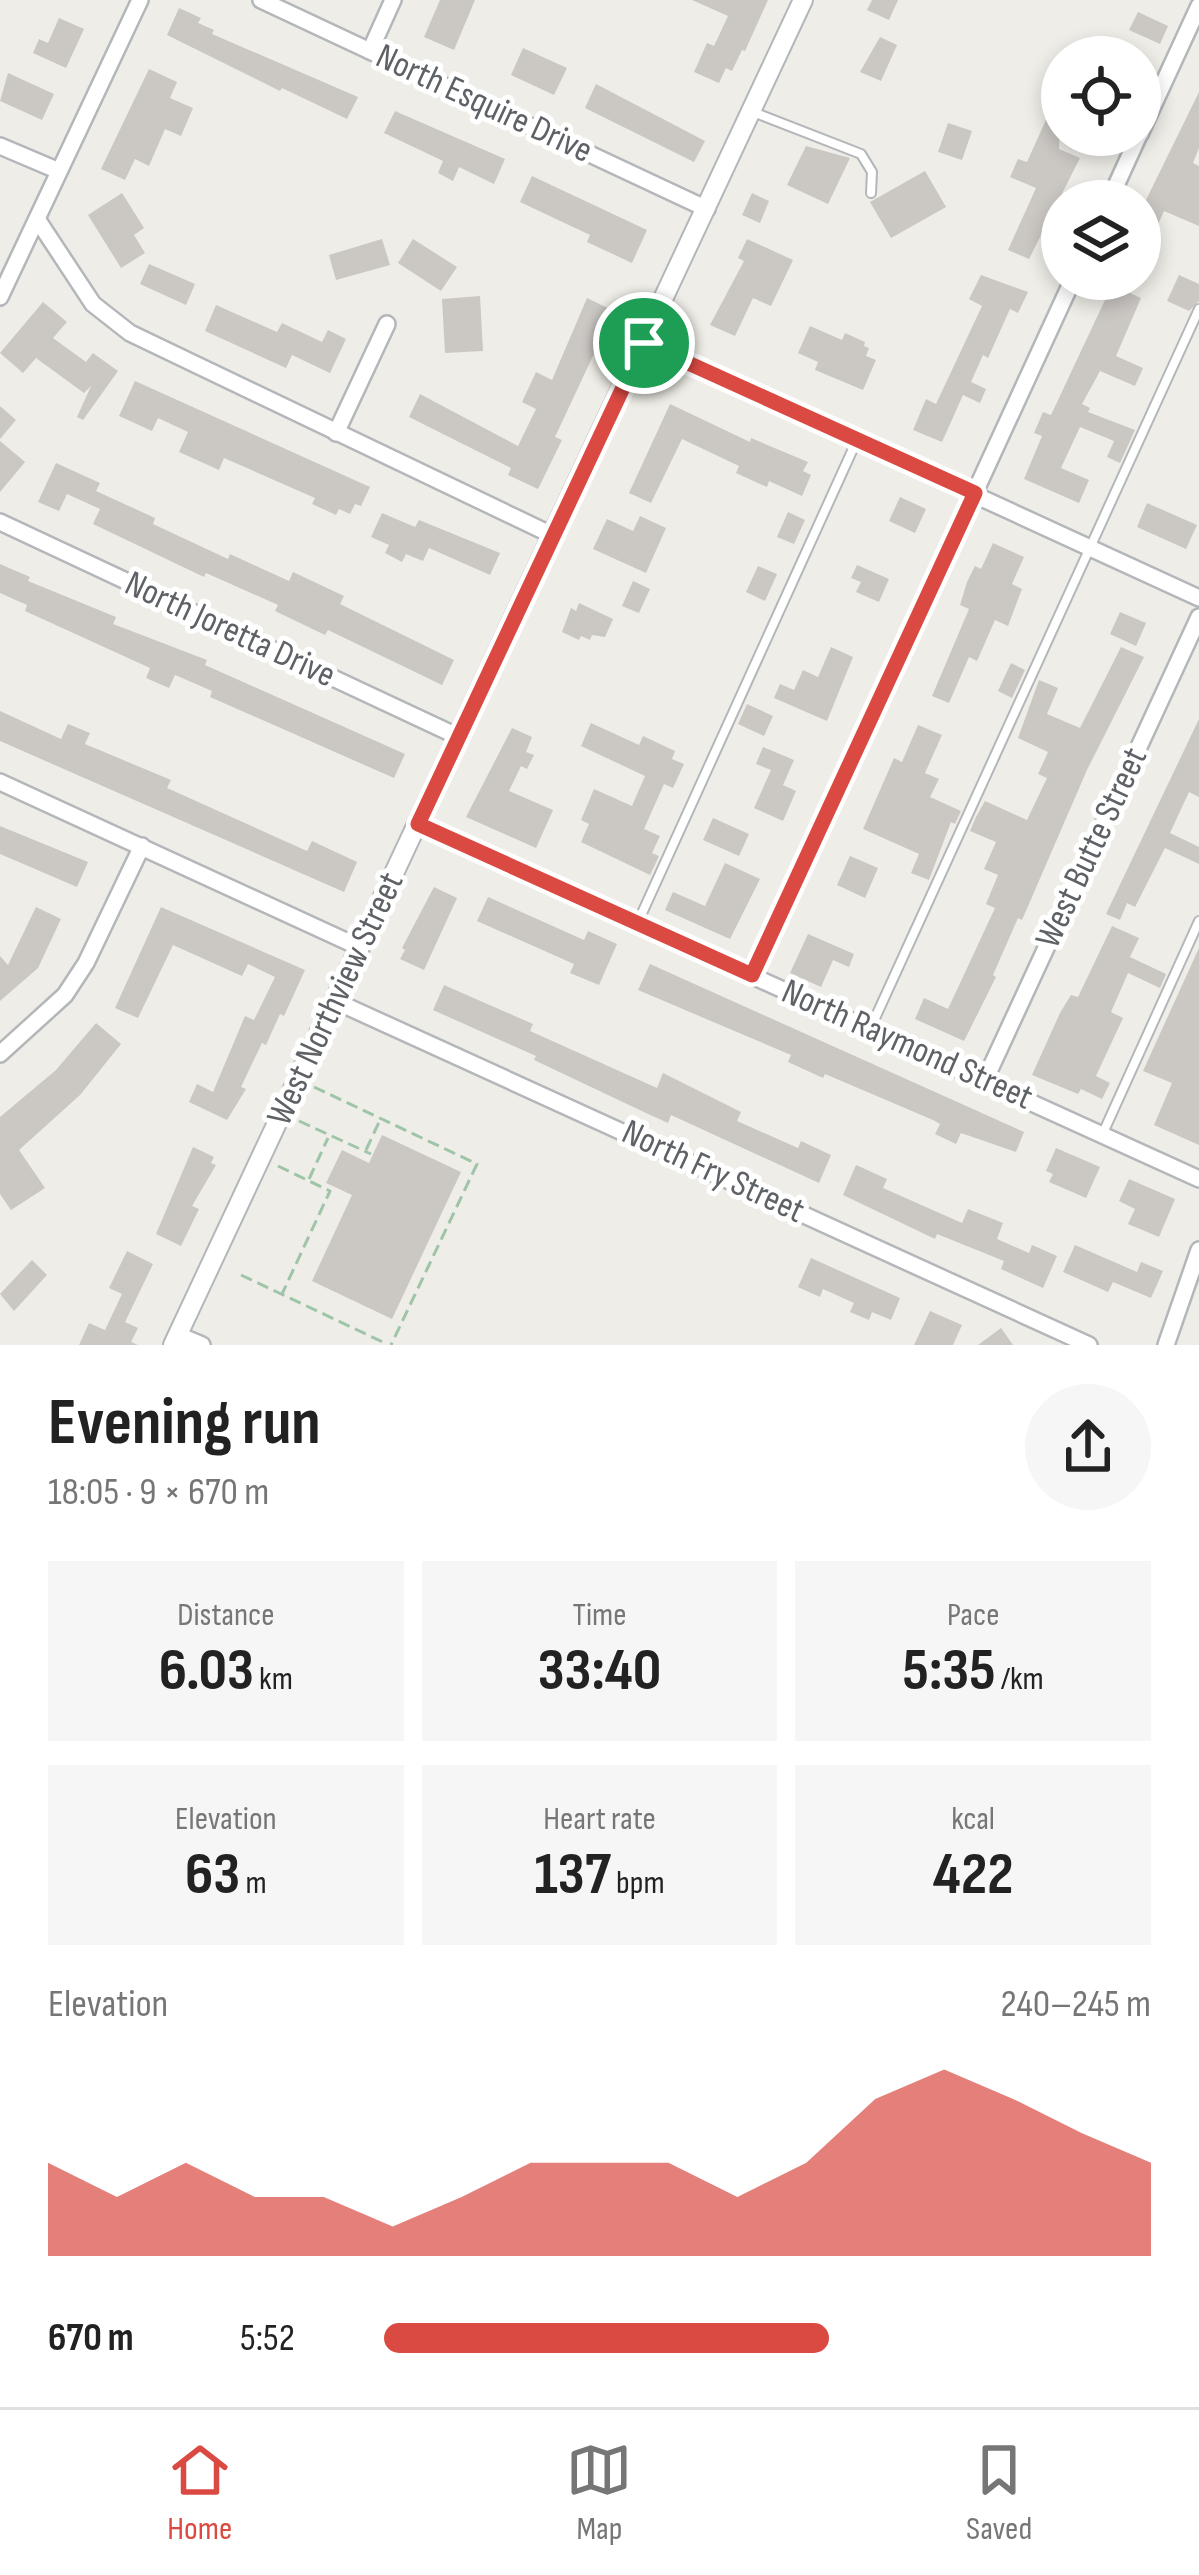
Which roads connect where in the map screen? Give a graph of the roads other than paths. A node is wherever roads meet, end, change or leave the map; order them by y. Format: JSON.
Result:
{"nodes":[{"id":1,"x":140,"y":0,"type":"edge"},
{"id":2,"x":261,"y":0,"type":"edge"},
{"id":3,"x":393,"y":0,"type":"edge"},
{"id":4,"x":803,"y":0,"type":"edge"},
{"id":5,"x":1188,"y":0,"type":"edge"},
{"id":6,"x":1199,"y":5,"type":"edge"},
{"id":7,"x":370,"y":51,"type":"junction"},
{"id":8,"x":1161,"y":88,"type":"edge"},
{"id":9,"x":752,"y":111,"type":"junction"},
{"id":10,"x":0,"y":146,"type":"edge"},
{"id":11,"x":59,"y":172,"type":"junction"},
{"id":12,"x":871,"y":193,"type":"dead end"},
{"id":13,"x":706,"y":209,"type":"junction"},
{"id":14,"x":37,"y":219,"type":"junction"},
{"id":15,"x":0,"y":297,"type":"edge"},
{"id":16,"x":1063,"y":300,"type":"edge"},
{"id":17,"x":1199,"y":309,"type":"edge"},
{"id":18,"x":387,"y":324,"type":"dead end"},
{"id":19,"x":644,"y":343,"type":"junction"},
{"id":20,"x":336,"y":433,"type":"junction"},
{"id":21,"x":857,"y":440,"type":"junction"},
{"id":22,"x":975,"y":493,"type":"junction"},
{"id":23,"x":0,"y":522,"type":"edge"},
{"id":24,"x":554,"y":536,"type":"junction"},
{"id":25,"x":1090,"y":546,"type":"junction"},
{"id":26,"x":1199,"y":598,"type":"edge"},
{"id":27,"x":1199,"y":617,"type":"edge"},
{"id":28,"x":459,"y":737,"type":"junction"},
{"id":29,"x":0,"y":782,"type":"edge"},
{"id":30,"x":418,"y":824,"type":"junction"},
{"id":31,"x":142,"y":846,"type":"junction"},
{"id":32,"x":1199,"y":921,"type":"edge"},
{"id":33,"x":637,"y":923,"type":"junction"},
{"id":34,"x":361,"y":948,"type":"junction"},
{"id":35,"x":752,"y":975,"type":"junction"},
{"id":36,"x":335,"y":1001,"type":"junction"},
{"id":37,"x":870,"y":1028,"type":"junction"},
{"id":38,"x":0,"y":1054,"type":"edge"},
{"id":39,"x":985,"y":1080,"type":"junction"},
{"id":40,"x":1102,"y":1133,"type":"junction"},
{"id":41,"x":1199,"y":1178,"type":"edge"},
{"id":42,"x":1199,"y":1250,"type":"edge"},
{"id":43,"x":176,"y":1340,"type":"edge"},
{"id":44,"x":202,"y":1345,"type":"edge"},
{"id":45,"x":1089,"y":1345,"type":"edge"},
{"id":46,"x":1166,"y":1345,"type":"edge"}],
"edges":[{"from":1,"to":11,"type":"street"},
{"from":2,"to":7,"type":"street","name":"North Esquire Drive"},
{"from":3,"to":7,"type":"street"},
{"from":4,"to":9,"type":"street","name":"West Northview Street"},
{"from":5,"to":6,"type":"street"},
{"from":6,"to":8,"type":"street"},
{"from":7,"to":13,"type":"street","name":"North Esquire Drive"},
{"from":9,"to":12,"type":"lane"},
{"from":9,"to":13,"type":"street","name":"West Northview Street"},
{"from":10,"to":11,"type":"street"},
{"from":11,"to":14,"type":"street"},
{"from":13,"to":19,"type":"street","name":"West Northview Street"},
{"from":14,"to":15,"type":"street"},
{"from":14,"to":20,"type":"street"},
{"from":16,"to":22,"type":"street"},
{"from":17,"to":25,"type":"lane"},
{"from":18,"to":20,"type":"street"},
{"from":19,"to":21,"type":"street"},
{"from":19,"to":24,"type":"street","name":"West Northview Street"},
{"from":20,"to":24,"type":"street"},
{"from":21,"to":22,"type":"street"},
{"from":21,"to":33,"type":"lane"},
{"from":22,"to":25,"type":"street"},
{"from":22,"to":35,"type":"street"},
{"from":23,"to":28,"type":"street","name":"North Joretta Drive"},
{"from":24,"to":28,"type":"street","name":"West Northview Street"},
{"from":25,"to":26,"type":"street"},
{"from":25,"to":37,"type":"lane"},
{"from":27,"to":39,"type":"street","name":"West Butte Street"},
{"from":28,"to":30,"type":"street","name":"West Northview Street"},
{"from":29,"to":31,"type":"street"},
{"from":30,"to":33,"type":"street","name":"North Raymond Street"},
{"from":30,"to":34,"type":"street","name":"West Northview Street"},
{"from":31,"to":34,"type":"street"},
{"from":31,"to":38,"type":"street"},
{"from":32,"to":40,"type":"lane"},
{"from":33,"to":35,"type":"street","name":"North Raymond Street"},
{"from":34,"to":36,"type":"street","name":"West Northview Street"},
{"from":35,"to":37,"type":"street","name":"North Raymond Street"},
{"from":36,"to":43,"type":"street","name":"West Northview Street"},
{"from":36,"to":45,"type":"street","name":"North Fry Street"},
{"from":37,"to":39,"type":"street","name":"North Raymond Street"},
{"from":39,"to":40,"type":"street","name":"North Raymond Street"},
{"from":40,"to":41,"type":"street","name":"North Raymond Street"},
{"from":42,"to":46,"type":"street"},
{"from":43,"to":44,"type":"street"}]}
